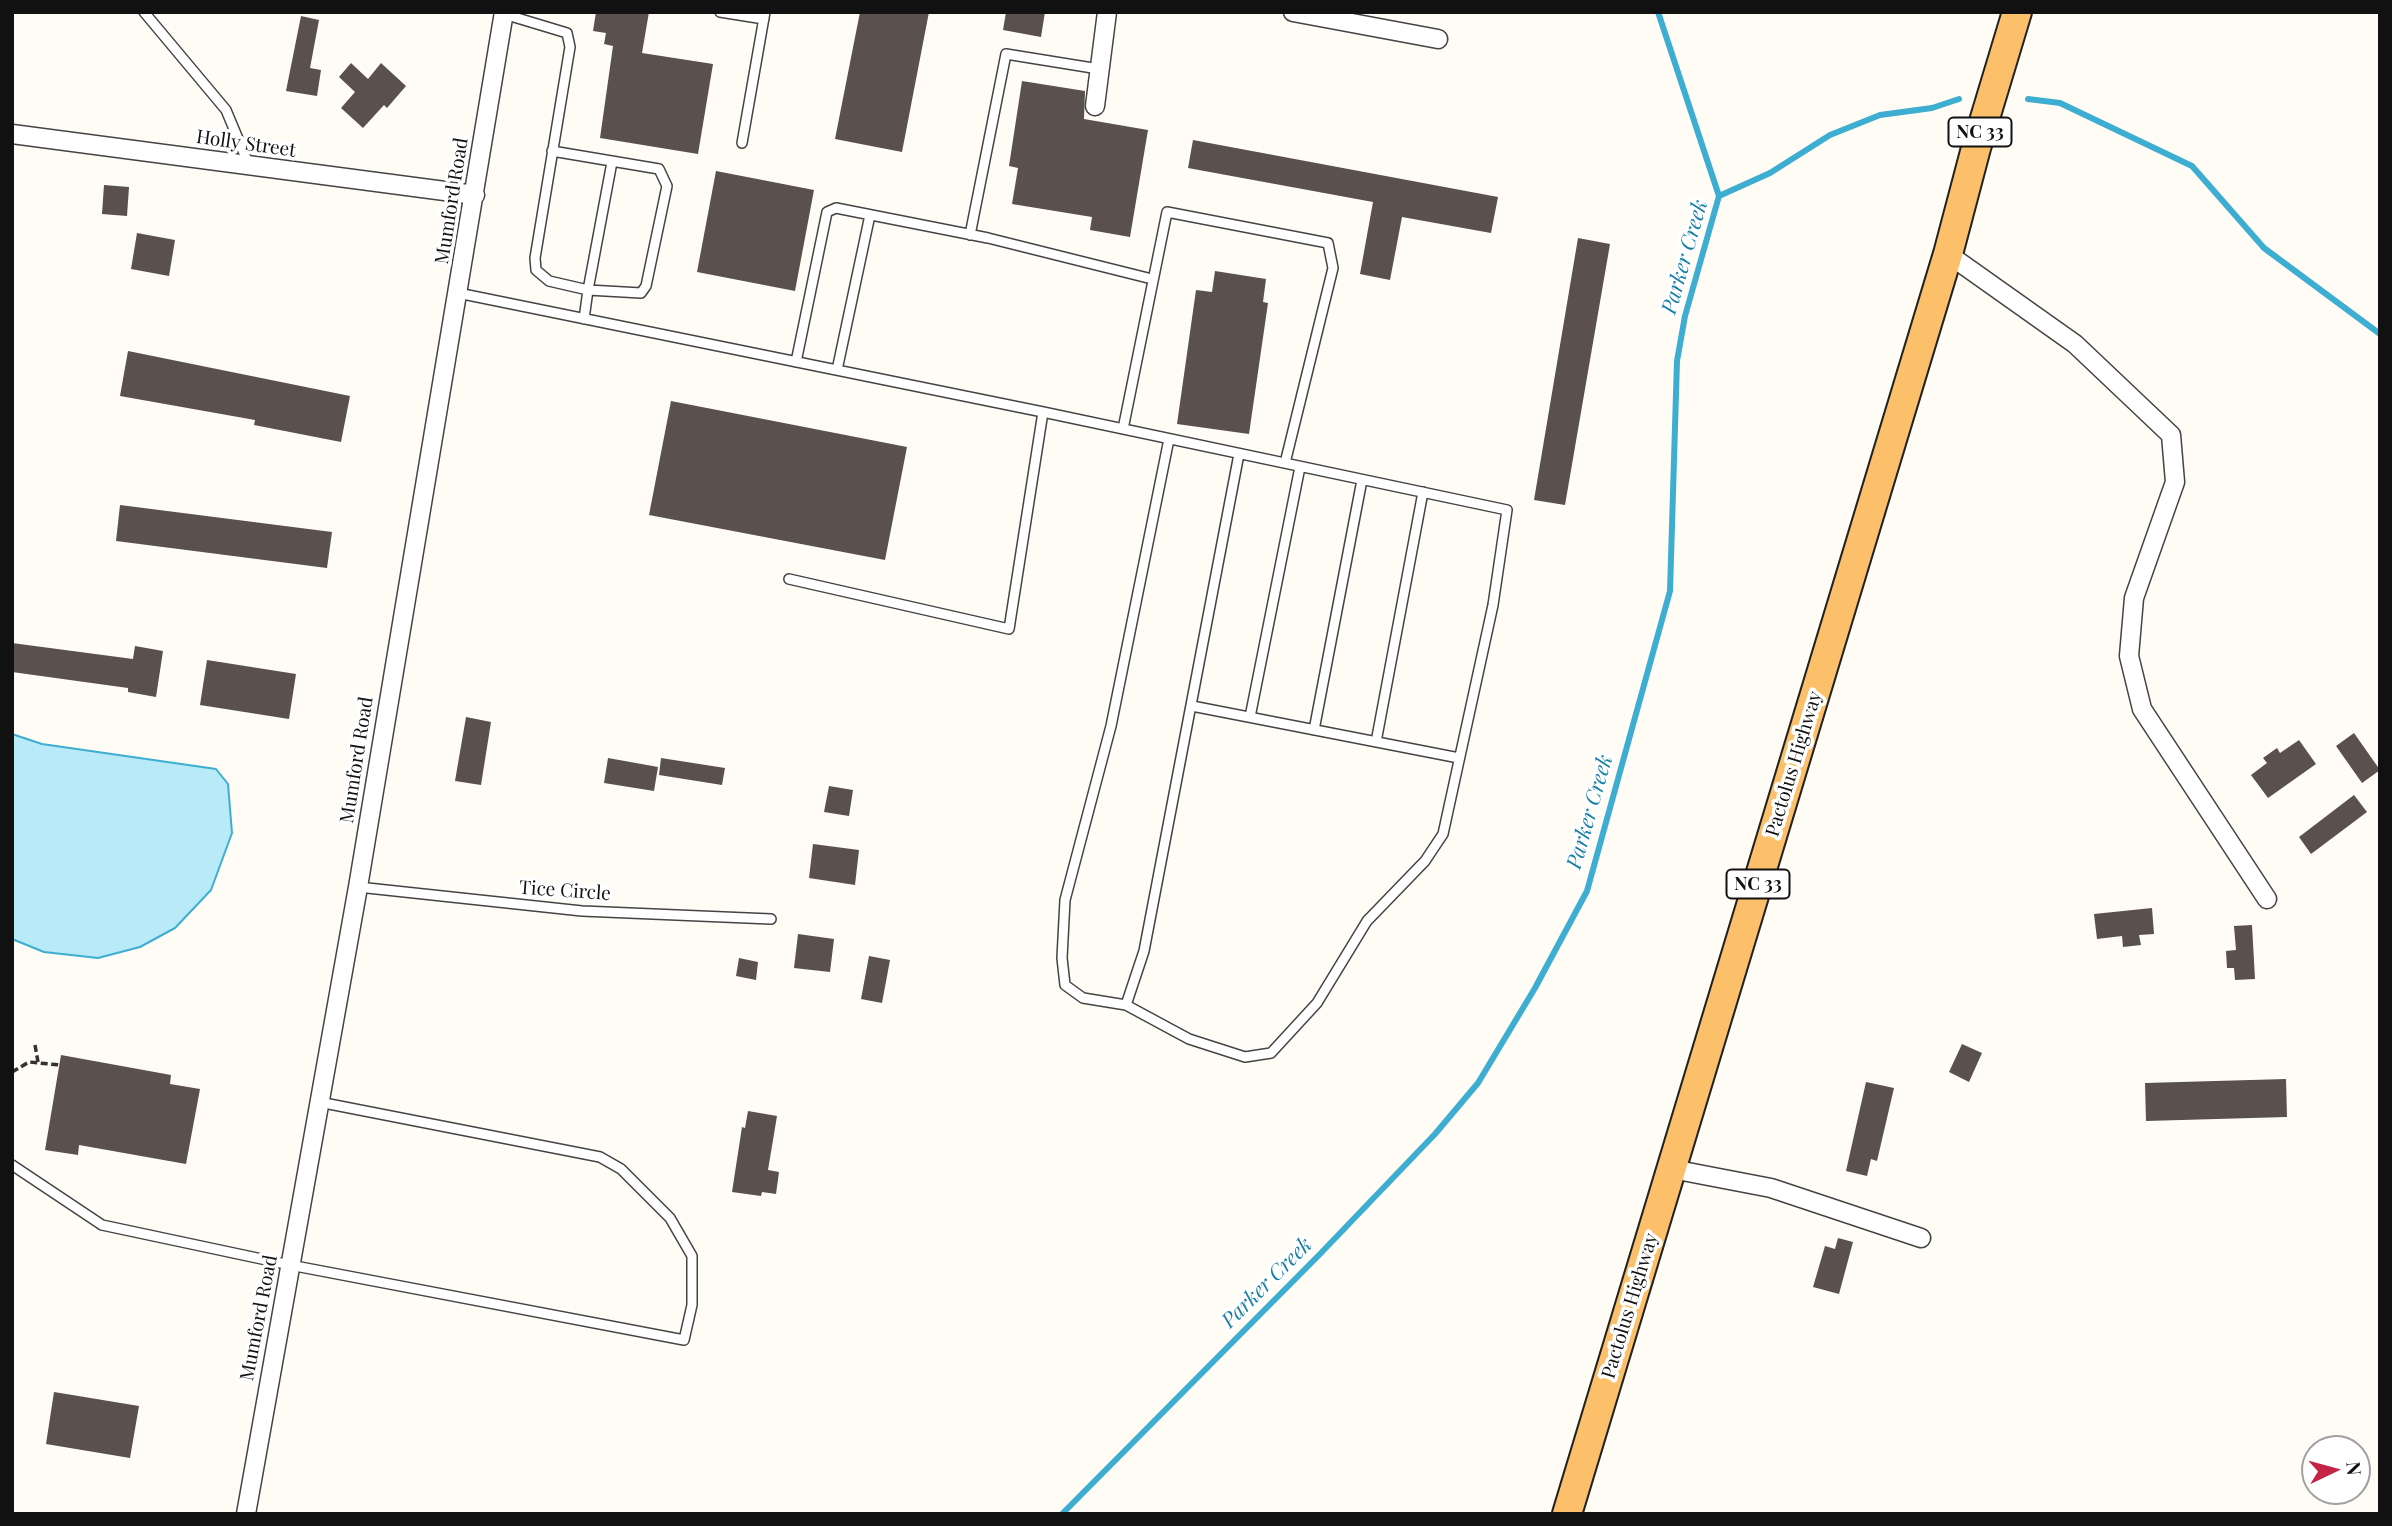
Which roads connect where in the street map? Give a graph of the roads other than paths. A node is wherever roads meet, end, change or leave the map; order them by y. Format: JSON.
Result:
{"nodes":[{"id":1,"x":144,"y":12,"type":"edge"},
{"id":2,"x":720,"y":12,"type":"edge"},
{"id":3,"x":1107,"y":12,"type":"edge"},
{"id":4,"x":1293,"y":12,"type":"edge"},
{"id":5,"x":2017,"y":12,"type":"edge"},
{"id":6,"x":504,"y":13,"type":"edge"},
{"id":7,"x":765,"y":16,"type":"edge"},
{"id":8,"x":1438,"y":39,"type":"dead end"},
{"id":9,"x":1099,"y":69,"type":"junction"},
{"id":10,"x":1095,"y":106,"type":"dead end"},
{"id":11,"x":12,"y":134,"type":"edge"},
{"id":12,"x":742,"y":143,"type":"dead end"},
{"id":13,"x":552,"y":151,"type":"junction"},
{"id":14,"x":612,"y":162,"type":"junction"},
{"id":15,"x":249,"y":165,"type":"junction"},
{"id":16,"x":475,"y":195,"type":"junction"},
{"id":17,"x":870,"y":215,"type":"junction"},
{"id":18,"x":970,"y":235,"type":"junction"},
{"id":19,"x":1948,"y":254,"type":"junction"},
{"id":20,"x":1152,"y":279,"type":"junction"},
{"id":21,"x":588,"y":290,"type":"junction"},
{"id":22,"x":458,"y":293,"type":"junction"},
{"id":23,"x":584,"y":319,"type":"junction"},
{"id":24,"x":796,"y":362,"type":"junction"},
{"id":25,"x":837,"y":370,"type":"junction"},
{"id":26,"x":1042,"y":412,"type":"junction"},
{"id":27,"x":1123,"y":429,"type":"junction"},
{"id":28,"x":1169,"y":439,"type":"junction"},
{"id":29,"x":1239,"y":454,"type":"junction"},
{"id":30,"x":1285,"y":463,"type":"junction"},
{"id":31,"x":1300,"y":467,"type":"junction"},
{"id":32,"x":1362,"y":480,"type":"junction"},
{"id":33,"x":1423,"y":492,"type":"junction"},
{"id":34,"x":789,"y":579,"type":"dead end"},
{"id":35,"x":1192,"y":706,"type":"junction"},
{"id":36,"x":1250,"y":717,"type":"junction"},
{"id":37,"x":1314,"y":730,"type":"junction"},
{"id":38,"x":1376,"y":742,"type":"junction"},
{"id":39,"x":1459,"y":758,"type":"junction"},
{"id":40,"x":358,"y":887,"type":"junction"},
{"id":41,"x":2267,"y":899,"type":"dead end"},
{"id":42,"x":771,"y":919,"type":"dead end"},
{"id":43,"x":1126,"y":1005,"type":"junction"},
{"id":44,"x":319,"y":1102,"type":"junction"},
{"id":45,"x":12,"y":1165,"type":"edge"},
{"id":46,"x":1672,"y":1169,"type":"junction"},
{"id":47,"x":1921,"y":1238,"type":"dead end"},
{"id":48,"x":290,"y":1265,"type":"junction"},
{"id":49,"x":246,"y":1514,"type":"edge"},
{"id":50,"x":1567,"y":1514,"type":"edge"}],
"edges":[{"from":1,"to":15,"type":"lane"},
{"from":2,"to":7,"type":"lane"},
{"from":3,"to":9,"type":"street"},
{"from":4,"to":8,"type":"street"},
{"from":5,"to":19,"type":"main road","name":"Pactolus Highway","number":"NC 33"},
{"from":6,"to":13,"type":"lane"},
{"from":6,"to":16,"type":"street","name":"Mumford Road"},
{"from":7,"to":12,"type":"lane"},
{"from":9,"to":10,"type":"street"},
{"from":9,"to":18,"type":"lane"},
{"from":11,"to":15,"type":"street","name":"Holly Street"},
{"from":13,"to":14,"type":"lane"},
{"from":13,"to":21,"type":"lane"},
{"from":14,"to":21,"type":"lane"},
{"from":14,"to":21,"type":"lane"},
{"from":15,"to":16,"type":"street","name":"Holly Street"},
{"from":16,"to":22,"type":"street","name":"Mumford Road"},
{"from":17,"to":18,"type":"lane"},
{"from":17,"to":24,"type":"lane"},
{"from":17,"to":25,"type":"lane"},
{"from":18,"to":20,"type":"lane"},
{"from":19,"to":41,"type":"street"},
{"from":19,"to":46,"type":"main road","name":"Pactolus Highway","number":"NC 33"},
{"from":20,"to":27,"type":"lane"},
{"from":20,"to":30,"type":"lane"},
{"from":21,"to":23,"type":"lane"},
{"from":22,"to":23,"type":"lane"},
{"from":22,"to":40,"type":"street","name":"Mumford Road"},
{"from":23,"to":24,"type":"lane"},
{"from":24,"to":25,"type":"lane"},
{"from":25,"to":26,"type":"lane"},
{"from":26,"to":27,"type":"lane"},
{"from":26,"to":34,"type":"lane"},
{"from":27,"to":28,"type":"lane"},
{"from":28,"to":29,"type":"lane"},
{"from":28,"to":43,"type":"lane"},
{"from":29,"to":30,"type":"lane"},
{"from":29,"to":35,"type":"lane"},
{"from":30,"to":31,"type":"lane"},
{"from":31,"to":32,"type":"lane"},
{"from":31,"to":36,"type":"lane"},
{"from":32,"to":33,"type":"lane"},
{"from":32,"to":37,"type":"lane"},
{"from":33,"to":38,"type":"lane"},
{"from":33,"to":39,"type":"lane"},
{"from":35,"to":36,"type":"lane"},
{"from":35,"to":43,"type":"lane"},
{"from":36,"to":37,"type":"lane"},
{"from":37,"to":38,"type":"lane"},
{"from":38,"to":39,"type":"lane"},
{"from":39,"to":43,"type":"lane"},
{"from":40,"to":42,"type":"lane","name":"Tice Circle"},
{"from":40,"to":44,"type":"street","name":"Mumford Road"},
{"from":44,"to":48,"type":"street","name":"Mumford Road"},
{"from":44,"to":48,"type":"lane"},
{"from":45,"to":48,"type":"lane"},
{"from":46,"to":47,"type":"street"},
{"from":46,"to":50,"type":"main road","name":"Pactolus Highway","number":"NC 33"},
{"from":48,"to":49,"type":"street","name":"Mumford Road"}]}
